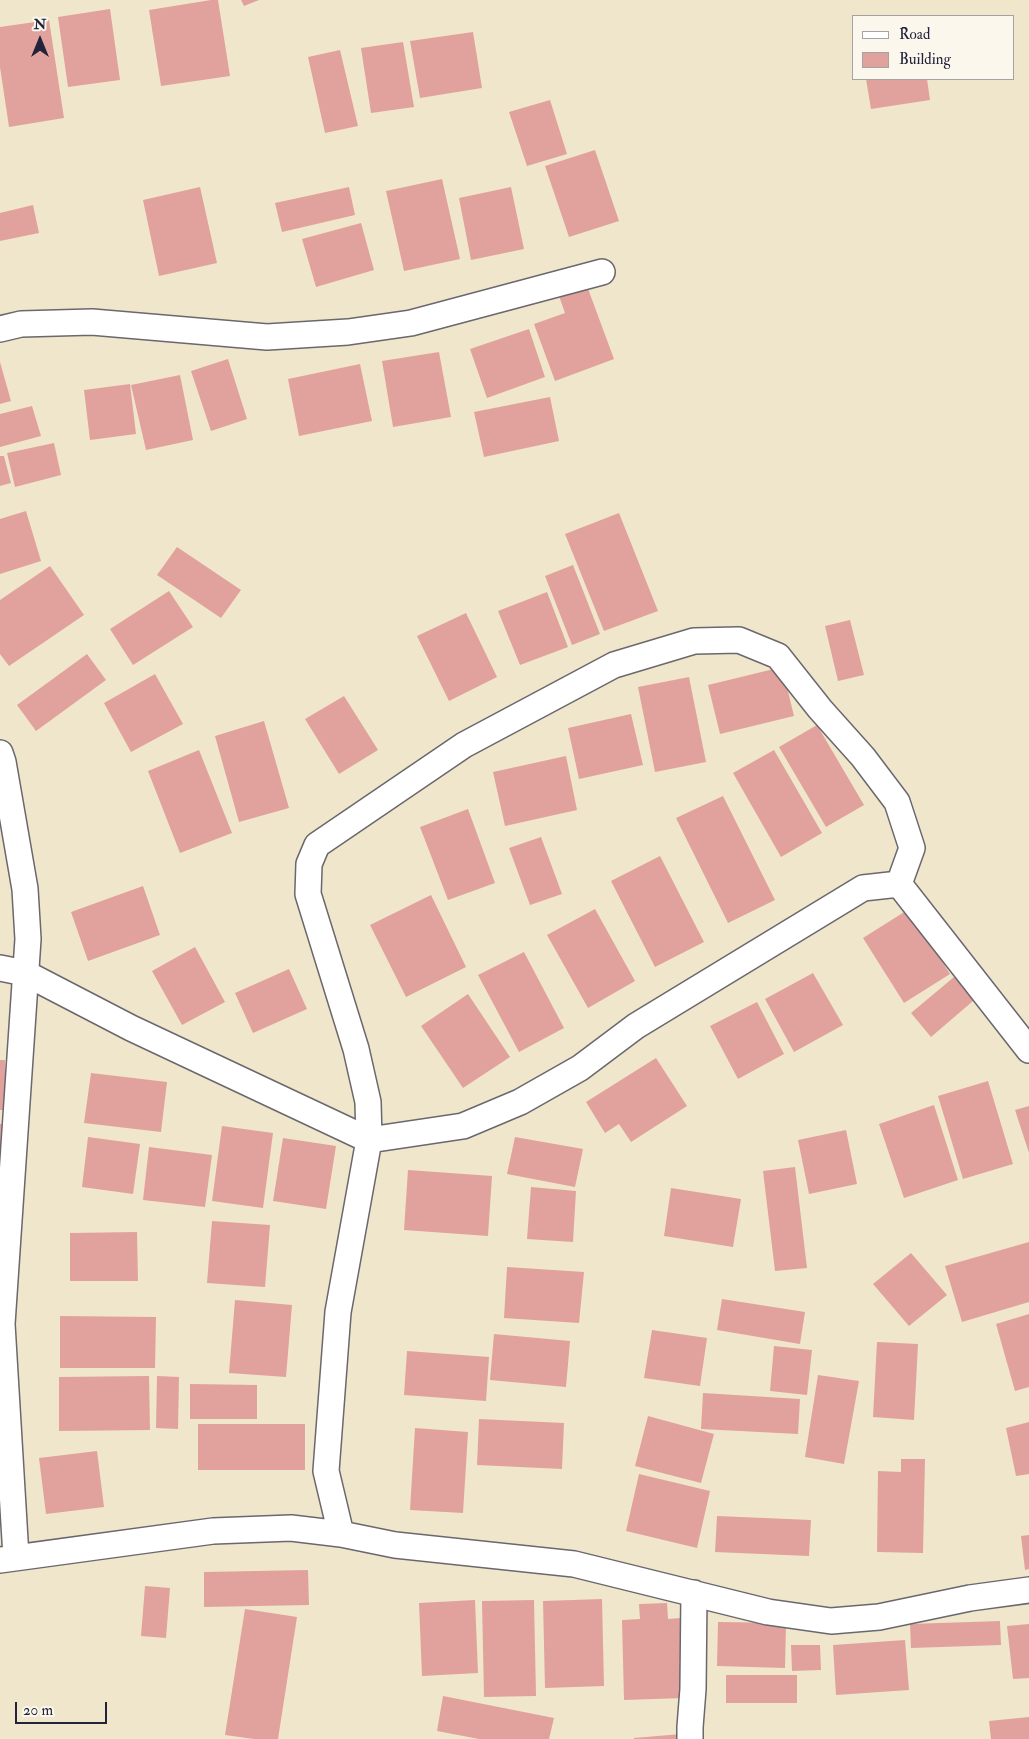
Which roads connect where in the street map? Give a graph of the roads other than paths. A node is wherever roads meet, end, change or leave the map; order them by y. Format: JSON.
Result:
{"nodes":[{"id":1,"x":602,"y":272,"type":"dead end"},
{"id":2,"x":0,"y":329,"type":"edge"},
{"id":3,"x":0,"y":753,"type":"edge"},
{"id":4,"x":899,"y":884,"type":"junction"},
{"id":5,"x":0,"y":968,"type":"edge"},
{"id":6,"x":25,"y":972,"type":"junction"},
{"id":7,"x":1029,"y":1050,"type":"edge"},
{"id":8,"x":369,"y":1140,"type":"junction"},
{"id":9,"x":342,"y":1534,"type":"junction"},
{"id":10,"x":8,"y":1558,"type":"edge"},
{"id":11,"x":1029,"y":1590,"type":"edge"},
{"id":12,"x":694,"y":1593,"type":"junction"},
{"id":13,"x":690,"y":1739,"type":"edge"}],
"edges":[{"from":1,"to":2,"type":"street"},
{"from":3,"to":6,"type":"street"},
{"from":4,"to":7,"type":"street"},
{"from":4,"to":8,"type":"street"},
{"from":4,"to":8,"type":"street"},
{"from":5,"to":6,"type":"street"},
{"from":6,"to":8,"type":"street"},
{"from":6,"to":10,"type":"street"},
{"from":8,"to":9,"type":"street"},
{"from":9,"to":10,"type":"street"},
{"from":9,"to":12,"type":"street"},
{"from":11,"to":12,"type":"street"},
{"from":12,"to":13,"type":"street"}]}
